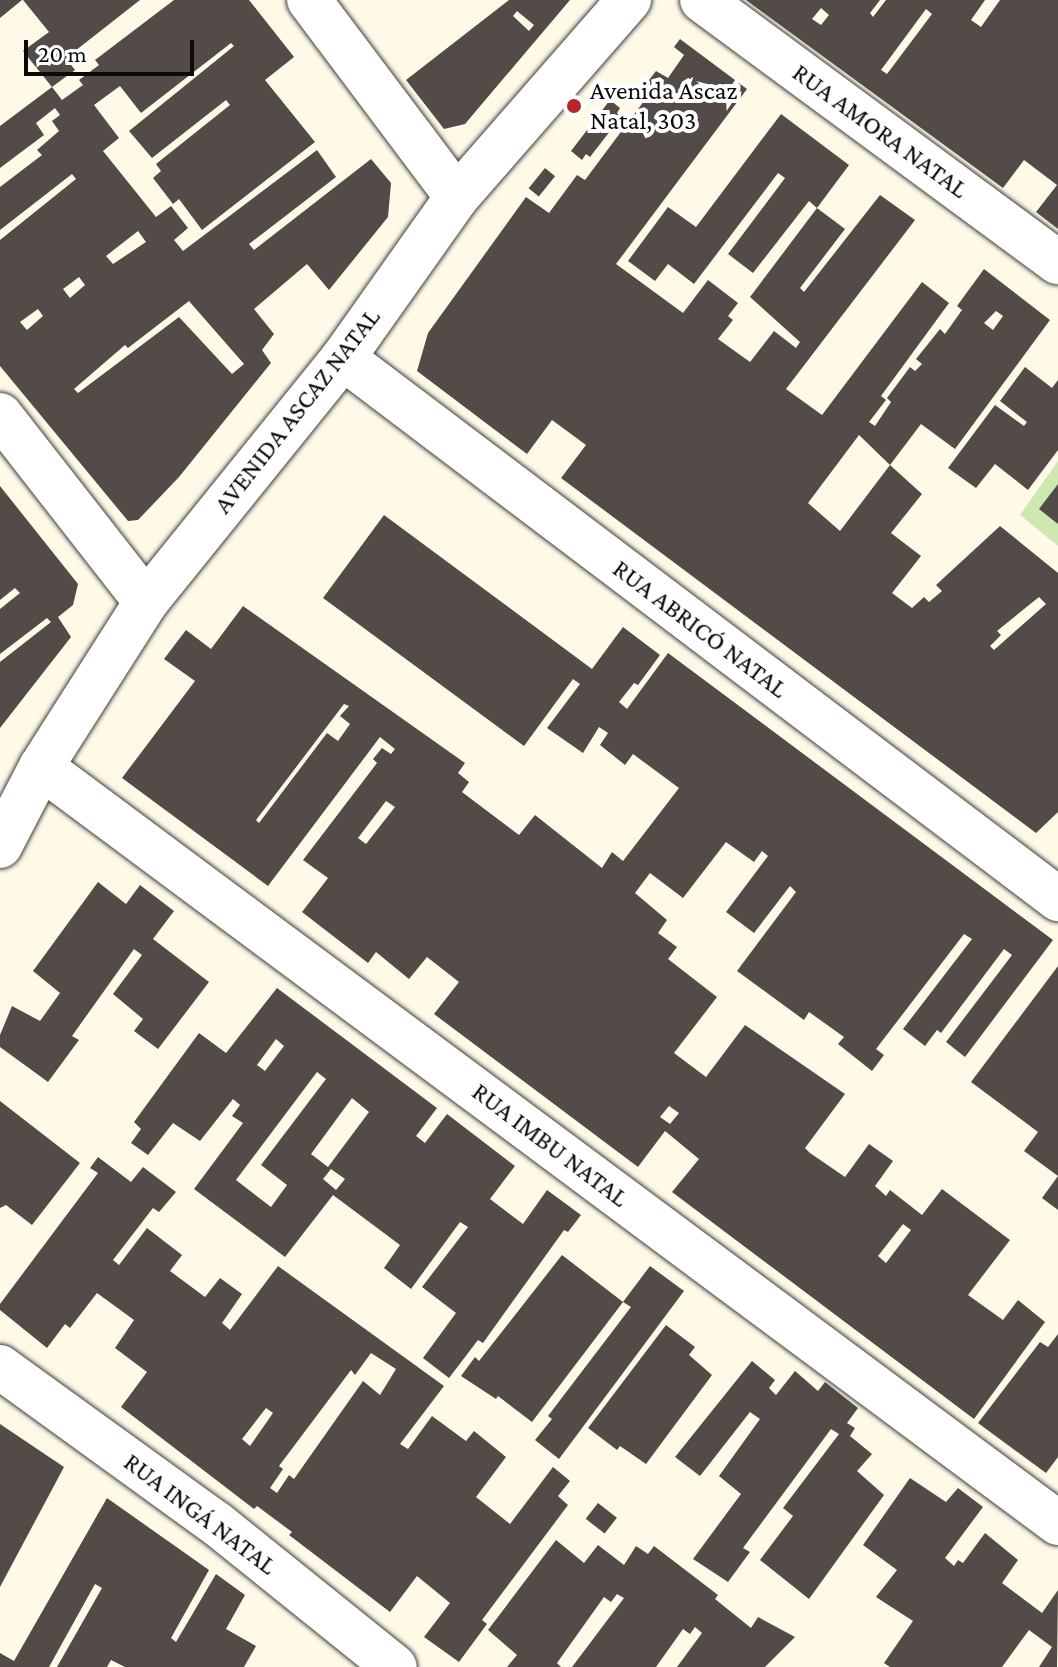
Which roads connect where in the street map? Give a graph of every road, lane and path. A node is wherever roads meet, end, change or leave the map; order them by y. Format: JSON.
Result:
{"nodes":[{"id":1,"x":309,"y":0,"type":"edge"},
{"id":2,"x":629,"y":0,"type":"edge"},
{"id":3,"x":702,"y":0,"type":"edge"},
{"id":4,"x":457,"y":197,"type":"junction"},
{"id":5,"x":1058,"y":262,"type":"edge"},
{"id":6,"x":343,"y":358,"type":"junction"},
{"id":7,"x":0,"y":415,"type":"edge"},
{"id":8,"x":146,"y":602,"type":"junction"},
{"id":9,"x":41,"y":767,"type":"junction"},
{"id":10,"x":0,"y":846,"type":"edge"},
{"id":11,"x":1058,"y":899,"type":"edge"},
{"id":12,"x":0,"y":1367,"type":"edge"},
{"id":13,"x":1058,"y":1523,"type":"edge"},
{"id":14,"x":395,"y":1667,"type":"edge"}],
"edges":[{"from":1,"to":4,"type":"street"},
{"from":2,"to":4,"type":"street","name":"AVENIDA ASCAZ NATAL"},
{"from":3,"to":5,"type":"street","name":"RUA AMORA NATAL"},
{"from":4,"to":6,"type":"street","name":"AVENIDA ASCAZ NATAL"},
{"from":6,"to":8,"type":"street","name":"AVENIDA ASCAZ NATAL"},
{"from":6,"to":11,"type":"street","name":"RUA ABRICÓ NATAL"},
{"from":7,"to":8,"type":"street"},
{"from":8,"to":9,"type":"street","name":"AVENIDA ASCAZ NATAL"},
{"from":9,"to":10,"type":"street","name":"AVENIDA ASCAZ NATAL"},
{"from":9,"to":13,"type":"street","name":"RUA IMBU NATAL"},
{"from":12,"to":14,"type":"street","name":"RUA INGÁ NATAL"}]}
